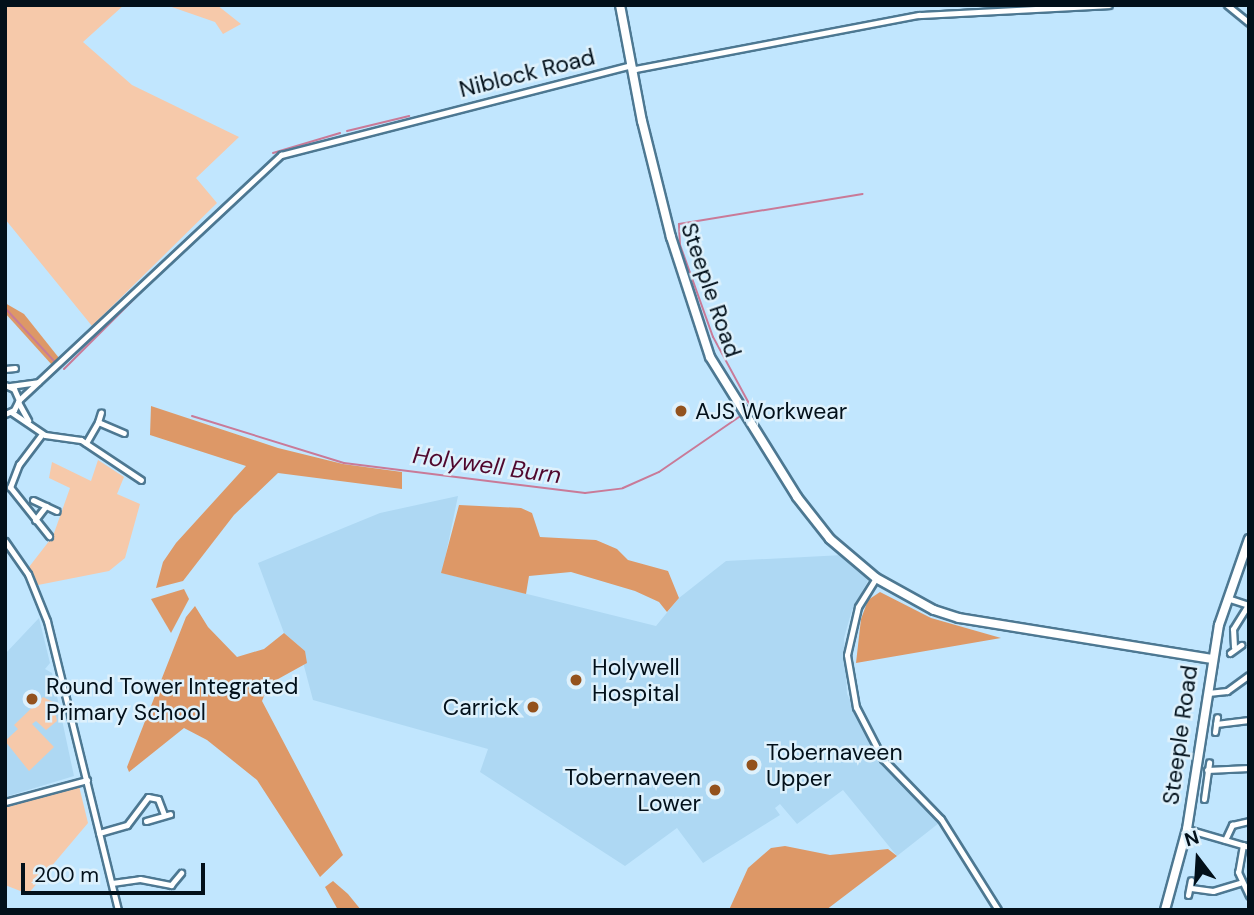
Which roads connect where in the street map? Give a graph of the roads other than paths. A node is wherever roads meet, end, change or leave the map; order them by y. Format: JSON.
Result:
{"nodes":[{"id":1,"x":620,"y":5,"type":"edge"},
{"id":2,"x":1109,"y":5,"type":"edge"},
{"id":3,"x":1227,"y":5,"type":"edge"},
{"id":4,"x":1249,"y":23,"type":"edge"},
{"id":5,"x":631,"y":67,"type":"junction"},
{"id":6,"x":15,"y":368,"type":"dead end"},
{"id":7,"x":5,"y":369,"type":"edge"},
{"id":8,"x":41,"y":381,"type":"junction"},
{"id":9,"x":7,"y":386,"type":"edge"},
{"id":10,"x":18,"y":401,"type":"junction"},
{"id":11,"x":101,"y":412,"type":"dead end"},
{"id":12,"x":7,"y":414,"type":"edge"},
{"id":13,"x":27,"y":420,"type":"junction"},
{"id":14,"x":98,"y":422,"type":"junction"},
{"id":15,"x":124,"y":433,"type":"dead end"},
{"id":16,"x":42,"y":434,"type":"junction"},
{"id":17,"x":86,"y":443,"type":"junction"},
{"id":18,"x":141,"y":480,"type":"dead end"},
{"id":19,"x":33,"y":500,"type":"dead end"},
{"id":20,"x":46,"y":506,"type":"junction"},
{"id":21,"x":57,"y":511,"type":"dead end"},
{"id":22,"x":35,"y":520,"type":"junction"},
{"id":23,"x":49,"y":536,"type":"dead end"},
{"id":24,"x":1249,"y":539,"type":"edge"},
{"id":25,"x":5,"y":541,"type":"edge"},
{"id":26,"x":876,"y":578,"type":"junction"},
{"id":27,"x":1227,"y":598,"type":"junction"},
{"id":28,"x":1249,"y":605,"type":"edge"},
{"id":29,"x":1230,"y":653,"type":"dead end"},
{"id":30,"x":1213,"y":659,"type":"junction"},
{"id":31,"x":1249,"y":675,"type":"edge"},
{"id":32,"x":1208,"y":693,"type":"junction"},
{"id":33,"x":1249,"y":720,"type":"edge"},
{"id":34,"x":1214,"y":732,"type":"dead end"},
{"id":35,"x":1209,"y":762,"type":"dead end"},
{"id":36,"x":1249,"y":768,"type":"edge"},
{"id":37,"x":1207,"y":770,"type":"junction"},
{"id":38,"x":87,"y":780,"type":"junction"},
{"id":39,"x":1204,"y":799,"type":"dead end"},
{"id":40,"x":5,"y":802,"type":"edge"},
{"id":41,"x":146,"y":821,"type":"dead end"},
{"id":42,"x":1249,"y":821,"type":"edge"},
{"id":43,"x":1186,"y":829,"type":"junction"},
{"id":44,"x":99,"y":832,"type":"junction"},
{"id":45,"x":1225,"y":839,"type":"junction"},
{"id":46,"x":1246,"y":846,"type":"edge"},
{"id":47,"x":181,"y":873,"type":"dead end"},
{"id":48,"x":1191,"y":880,"type":"dead end"},
{"id":49,"x":112,"y":883,"type":"junction"},
{"id":50,"x":1240,"y":883,"type":"junction"},
{"id":51,"x":1191,"y":888,"type":"junction"},
{"id":52,"x":1188,"y":895,"type":"dead end"},
{"id":53,"x":1249,"y":896,"type":"edge"},
{"id":54,"x":118,"y":910,"type":"edge"},
{"id":55,"x":998,"y":910,"type":"edge"},
{"id":56,"x":1165,"y":910,"type":"edge"}],
"edges":[{"from":1,"to":5,"type":"street","name":"Steeple Road"},
{"from":2,"to":5,"type":"street","name":"Niblock Road"},
{"from":3,"to":4,"type":"street"},
{"from":5,"to":8,"type":"street","name":"Niblock Road"},
{"from":5,"to":26,"type":"street","name":"Steeple Road"},
{"from":6,"to":7,"type":"street"},
{"from":8,"to":9,"type":"street"},
{"from":8,"to":10,"type":"street","name":"Niblock Road"},
{"from":9,"to":10,"type":"street"},
{"from":10,"to":12,"type":"street","name":"Niblock Road"},
{"from":10,"to":13,"type":"street"},
{"from":11,"to":14,"type":"street"},
{"from":12,"to":13,"type":"street"},
{"from":13,"to":16,"type":"street"},
{"from":14,"to":15,"type":"street"},
{"from":14,"to":17,"type":"street"},
{"from":16,"to":17,"type":"street"},
{"from":16,"to":22,"type":"street"},
{"from":17,"to":18,"type":"street"},
{"from":19,"to":20,"type":"street"},
{"from":20,"to":21,"type":"street"},
{"from":20,"to":22,"type":"street"},
{"from":22,"to":23,"type":"street"},
{"from":24,"to":27,"type":"street"},
{"from":25,"to":38,"type":"street"},
{"from":26,"to":30,"type":"street","name":"Steeple Road"},
{"from":26,"to":55,"type":"street"},
{"from":27,"to":28,"type":"street"},
{"from":27,"to":30,"type":"street"},
{"from":28,"to":29,"type":"street"},
{"from":30,"to":32,"type":"street","name":"Steeple Road"},
{"from":31,"to":32,"type":"street"},
{"from":32,"to":43,"type":"street","name":"Steeple Road"},
{"from":33,"to":34,"type":"street"},
{"from":35,"to":37,"type":"street"},
{"from":36,"to":37,"type":"street"},
{"from":37,"to":39,"type":"street"},
{"from":38,"to":40,"type":"street"},
{"from":38,"to":44,"type":"street"},
{"from":41,"to":44,"type":"street"},
{"from":42,"to":45,"type":"street"},
{"from":43,"to":45,"type":"street"},
{"from":43,"to":56,"type":"street","name":"Steeple Road"},
{"from":44,"to":49,"type":"street"},
{"from":45,"to":46,"type":"street"},
{"from":46,"to":50,"type":"street"},
{"from":47,"to":49,"type":"street"},
{"from":48,"to":51,"type":"street"},
{"from":49,"to":54,"type":"street"},
{"from":50,"to":51,"type":"street"},
{"from":50,"to":53,"type":"street"},
{"from":51,"to":52,"type":"street"}]}
